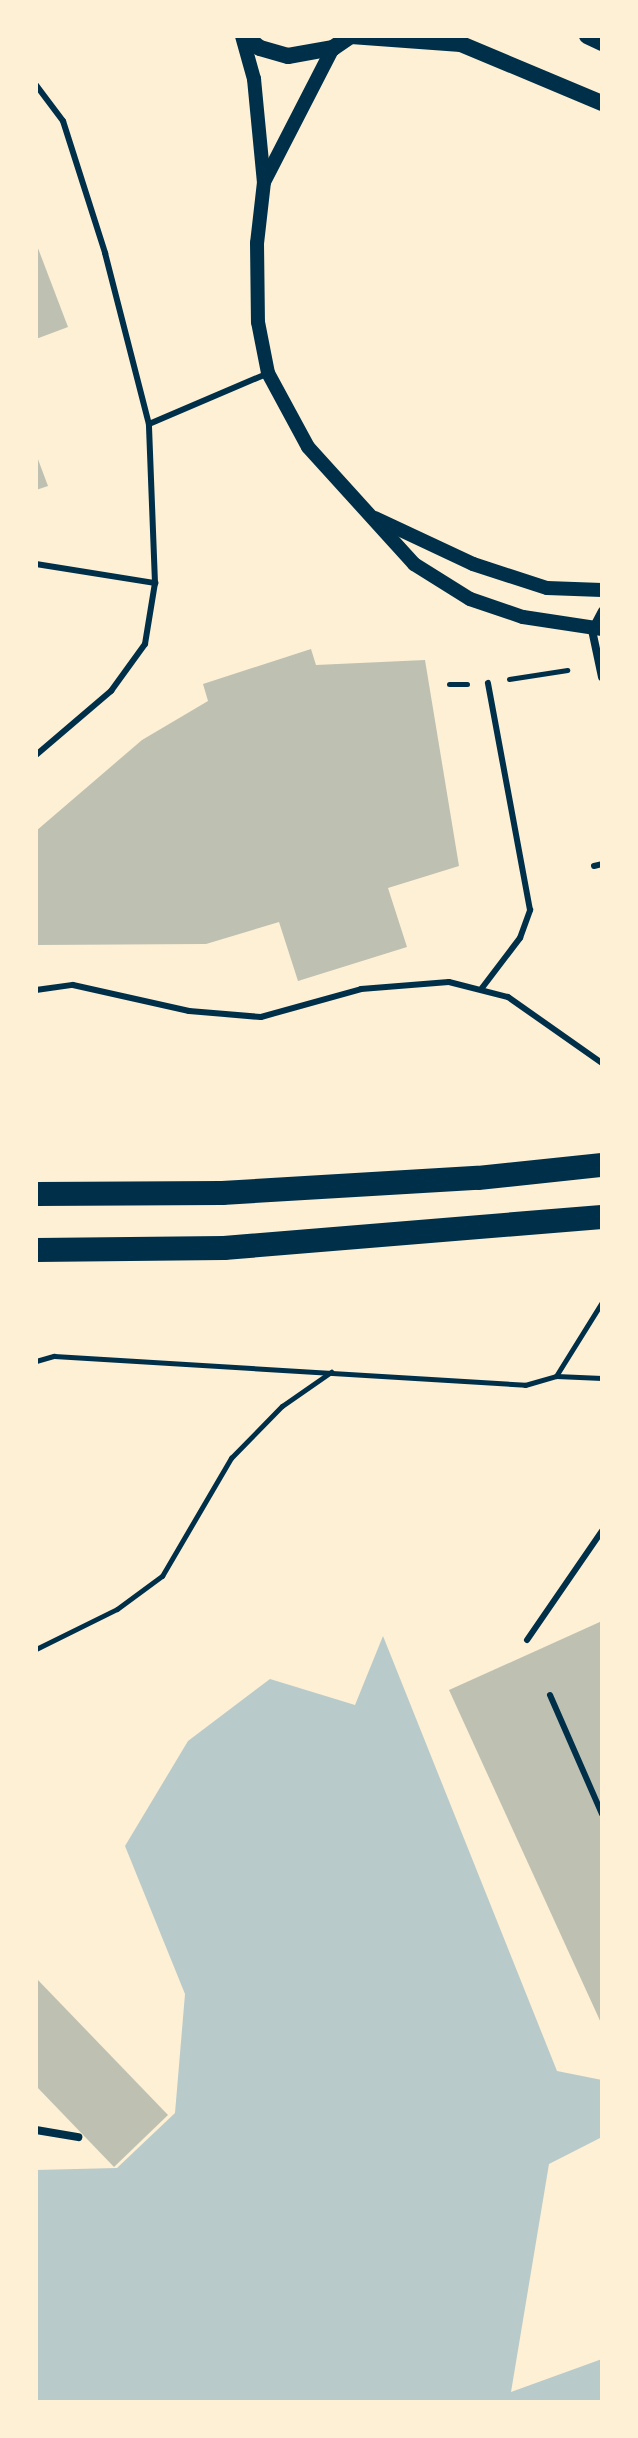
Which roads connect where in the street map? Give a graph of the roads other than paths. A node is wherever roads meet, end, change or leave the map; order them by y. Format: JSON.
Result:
{"nodes":[{"id":1,"x":243,"y":36,"type":"edge"},
{"id":2,"x":351,"y":36,"type":"edge"},
{"id":3,"x":587,"y":36,"type":"edge"},
{"id":4,"x":602,"y":43,"type":"edge"},
{"id":5,"x":333,"y":48,"type":"junction"},
{"id":6,"x":36,"y":85,"type":"edge"},
{"id":7,"x":602,"y":103,"type":"edge"},
{"id":8,"x":264,"y":182,"type":"junction"},
{"id":9,"x":268,"y":373,"type":"junction"},
{"id":10,"x":149,"y":424,"type":"junction"},
{"id":11,"x":364,"y":513,"type":"junction"},
{"id":12,"x":36,"y":564,"type":"edge"},
{"id":13,"x":155,"y":583,"type":"junction"},
{"id":14,"x":602,"y":590,"type":"edge"},
{"id":15,"x":602,"y":611,"type":"edge"},
{"id":16,"x":597,"y":630,"type":"edge"},
{"id":17,"x":602,"y":677,"type":"edge"},
{"id":18,"x":488,"y":683,"type":"dead end"},
{"id":19,"x":36,"y":755,"type":"edge"},
{"id":20,"x":482,"y":988,"type":"junction"},
{"id":21,"x":36,"y":990,"type":"edge"},
{"id":22,"x":602,"y":1063,"type":"edge"},
{"id":23,"x":602,"y":1165,"type":"edge"},
{"id":24,"x":36,"y":1194,"type":"edge"},
{"id":25,"x":602,"y":1217,"type":"edge"},
{"id":26,"x":36,"y":1250,"type":"edge"},
{"id":27,"x":602,"y":1531,"type":"edge"},
{"id":28,"x":527,"y":1640,"type":"dead end"},
{"id":29,"x":550,"y":1695,"type":"dead end"},
{"id":30,"x":602,"y":1814,"type":"edge"},
{"id":31,"x":36,"y":2130,"type":"edge"},
{"id":32,"x":78,"y":2137,"type":"dead end"}],
"edges":[{"from":1,"to":5,"type":"main road"},
{"from":1,"to":8,"type":"street"},
{"from":2,"to":5,"type":"main road"},
{"from":2,"to":7,"type":"main road"},
{"from":3,"to":4,"type":"main road"},
{"from":5,"to":8,"type":"street"},
{"from":6,"to":10,"type":"lane"},
{"from":8,"to":9,"type":"street"},
{"from":9,"to":10,"type":"lane"},
{"from":9,"to":11,"type":"street"},
{"from":10,"to":13,"type":"lane"},
{"from":11,"to":14,"type":"street"},
{"from":11,"to":16,"type":"street"},
{"from":12,"to":13,"type":"lane"},
{"from":13,"to":19,"type":"lane"},
{"from":15,"to":16,"type":"street"},
{"from":16,"to":17,"type":"street"},
{"from":18,"to":20,"type":"lane"},
{"from":20,"to":21,"type":"lane"},
{"from":20,"to":22,"type":"lane"},
{"from":23,"to":24,"type":"highway"},
{"from":25,"to":26,"type":"highway"},
{"from":27,"to":28,"type":"lane"},
{"from":29,"to":30,"type":"lane"},
{"from":31,"to":32,"type":"street"}]}
